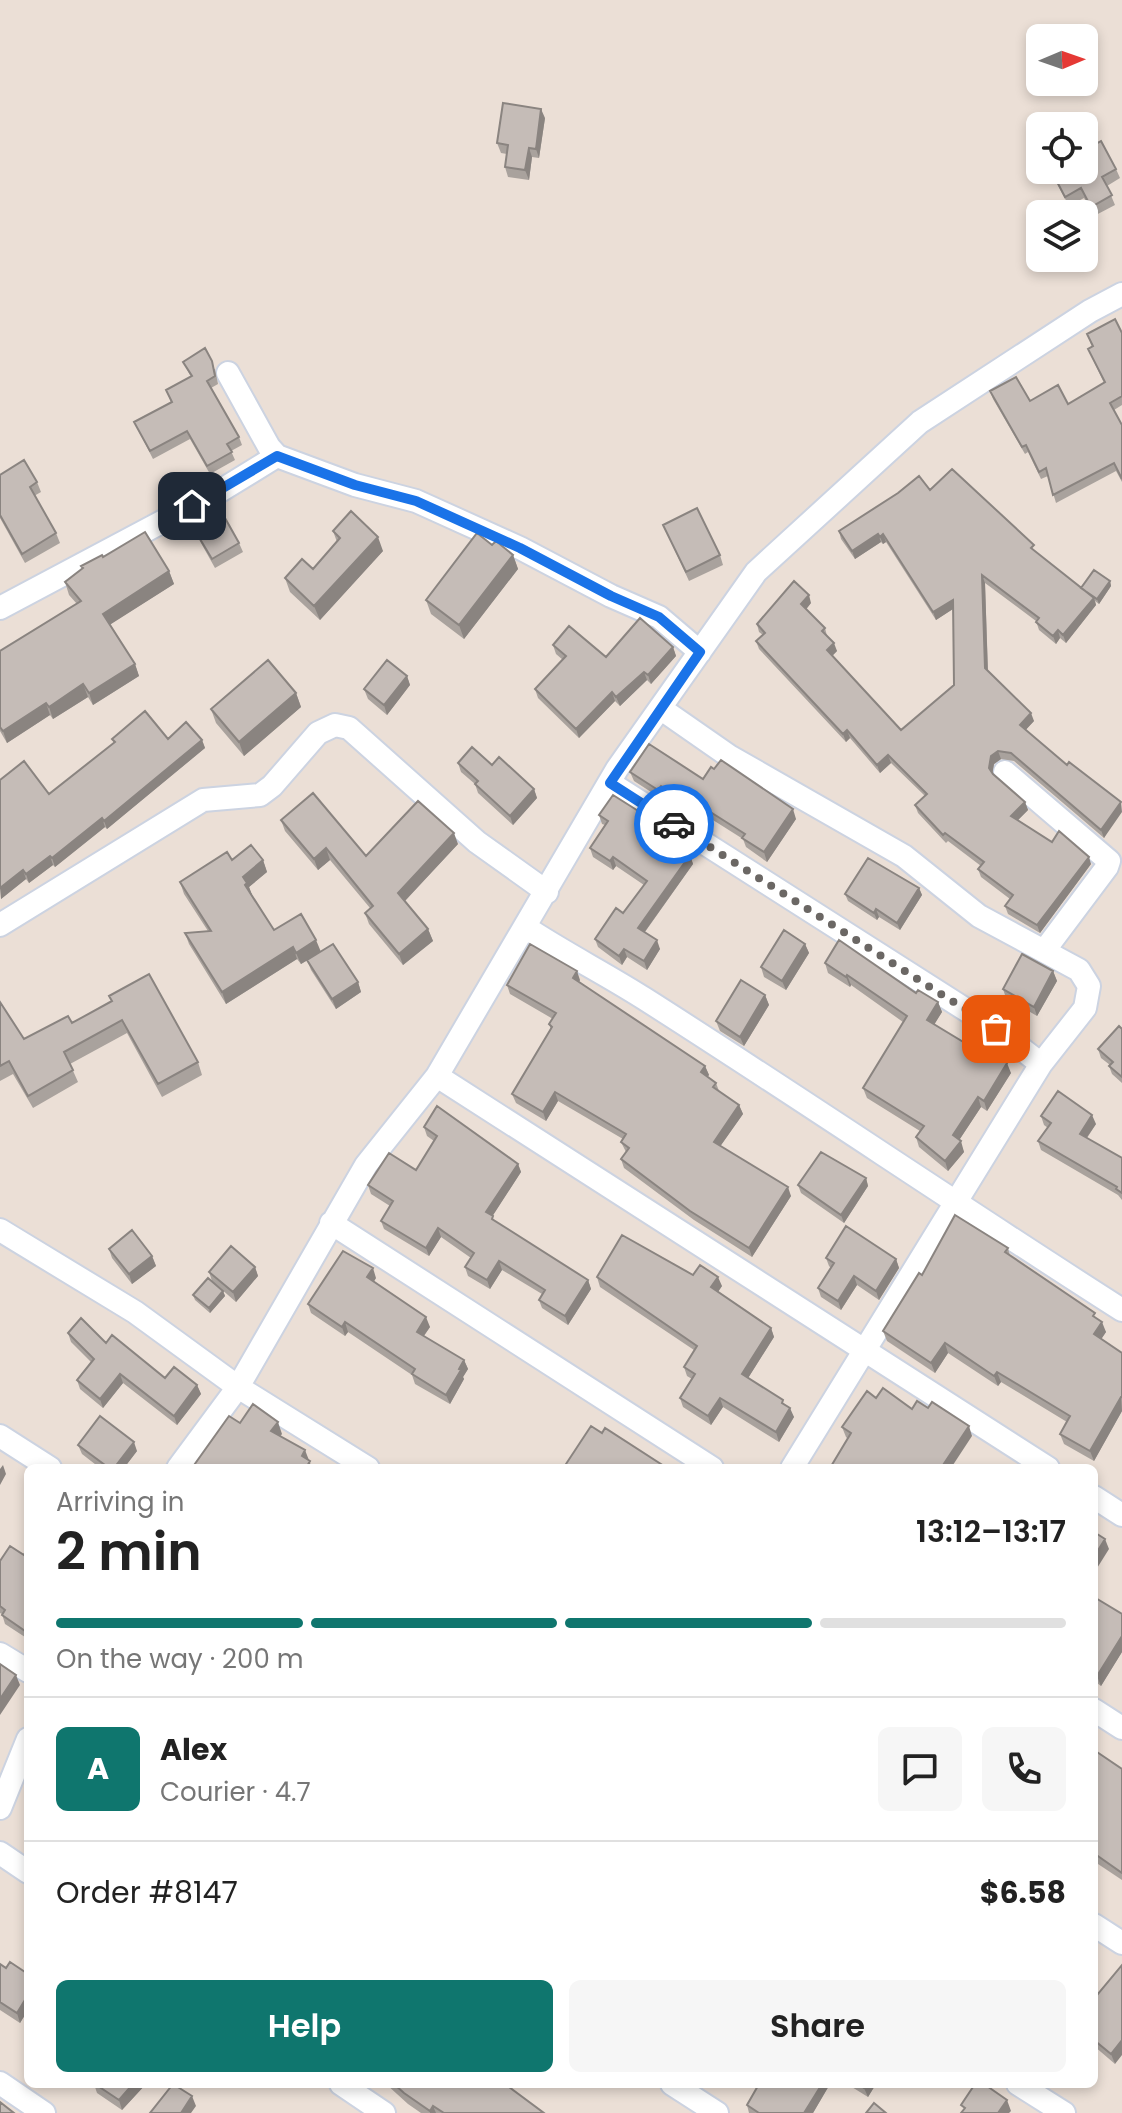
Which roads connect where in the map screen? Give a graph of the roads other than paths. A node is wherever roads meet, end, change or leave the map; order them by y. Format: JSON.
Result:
{"nodes":[{"id":1,"x":1122,"y":294,"type":"edge"},
{"id":2,"x":228,"y":373,"type":"dead end"},
{"id":3,"x":277,"y":456,"type":"junction"},
{"id":4,"x":0,"y":608,"type":"edge"},
{"id":5,"x":700,"y":652,"type":"junction"},
{"id":6,"x":660,"y":708,"type":"junction"},
{"id":7,"x":1005,"y":772,"type":"dead end"},
{"id":8,"x":610,"y":783,"type":"junction"},
{"id":9,"x":547,"y":892,"type":"junction"},
{"id":10,"x":0,"y":925,"type":"edge"},
{"id":11,"x":525,"y":927,"type":"junction"},
{"id":12,"x":1044,"y":951,"type":"junction"},
{"id":13,"x":1041,"y":1064,"type":"junction"},
{"id":14,"x":437,"y":1076,"type":"junction"},
{"id":15,"x":956,"y":1204,"type":"junction"},
{"id":16,"x":331,"y":1223,"type":"junction"},
{"id":17,"x":0,"y":1230,"type":"edge"},
{"id":18,"x":1122,"y":1310,"type":"edge"},
{"id":19,"x":862,"y":1350,"type":"junction"},
{"id":20,"x":238,"y":1387,"type":"junction"},
{"id":21,"x":0,"y":1436,"type":"edge"},
{"id":22,"x":44,"y":1464,"type":"edge"},
{"id":23,"x":181,"y":1464,"type":"edge"},
{"id":24,"x":362,"y":1464,"type":"edge"},
{"id":25,"x":706,"y":1464,"type":"edge"},
{"id":26,"x":794,"y":1464,"type":"edge"},
{"id":27,"x":1042,"y":1464,"type":"edge"},
{"id":28,"x":1098,"y":1500,"type":"edge"},
{"id":29,"x":1122,"y":1515,"type":"edge"},
{"id":30,"x":0,"y":1654,"type":"edge"},
{"id":31,"x":24,"y":1669,"type":"edge"},
{"id":32,"x":1098,"y":1713,"type":"edge"},
{"id":33,"x":1122,"y":1728,"type":"edge"},
{"id":34,"x":24,"y":1749,"type":"edge"},
{"id":35,"x":0,"y":1808,"type":"edge"},
{"id":36,"x":0,"y":1853,"type":"edge"},
{"id":37,"x":24,"y":1869,"type":"edge"},
{"id":38,"x":1098,"y":1928,"type":"edge"},
{"id":39,"x":1122,"y":1943,"type":"edge"},
{"id":40,"x":0,"y":2083,"type":"edge"},
{"id":41,"x":347,"y":2088,"type":"edge"},
{"id":42,"x":678,"y":2088,"type":"edge"},
{"id":43,"x":1024,"y":2088,"type":"edge"},
{"id":44,"x":44,"y":2113,"type":"edge"},
{"id":45,"x":384,"y":2113,"type":"edge"},
{"id":46,"x":717,"y":2113,"type":"edge"},
{"id":47,"x":1064,"y":2113,"type":"edge"}],
"edges":[{"from":1,"to":5,"type":"street"},
{"from":2,"to":3,"type":"street"},
{"from":3,"to":4,"type":"street"},
{"from":3,"to":5,"type":"street"},
{"from":5,"to":6,"type":"street"},
{"from":6,"to":8,"type":"street"},
{"from":6,"to":12,"type":"street"},
{"from":7,"to":12,"type":"street"},
{"from":8,"to":9,"type":"street"},
{"from":8,"to":13,"type":"street"},
{"from":9,"to":10,"type":"street"},
{"from":9,"to":11,"type":"street"},
{"from":11,"to":14,"type":"street"},
{"from":11,"to":15,"type":"street"},
{"from":12,"to":13,"type":"street"},
{"from":13,"to":15,"type":"street"},
{"from":14,"to":16,"type":"street"},
{"from":14,"to":19,"type":"street"},
{"from":15,"to":18,"type":"street"},
{"from":15,"to":19,"type":"street"},
{"from":16,"to":20,"type":"street"},
{"from":16,"to":25,"type":"street"},
{"from":17,"to":20,"type":"street"},
{"from":19,"to":26,"type":"street"},
{"from":19,"to":27,"type":"street"},
{"from":20,"to":23,"type":"street"},
{"from":20,"to":24,"type":"street"},
{"from":21,"to":22,"type":"street"},
{"from":28,"to":29,"type":"street"},
{"from":30,"to":31,"type":"street"},
{"from":32,"to":33,"type":"street"},
{"from":34,"to":35,"type":"street"},
{"from":36,"to":37,"type":"street"},
{"from":38,"to":39,"type":"street"},
{"from":40,"to":44,"type":"street"},
{"from":41,"to":45,"type":"street"},
{"from":42,"to":46,"type":"street"},
{"from":43,"to":47,"type":"street"}]}
